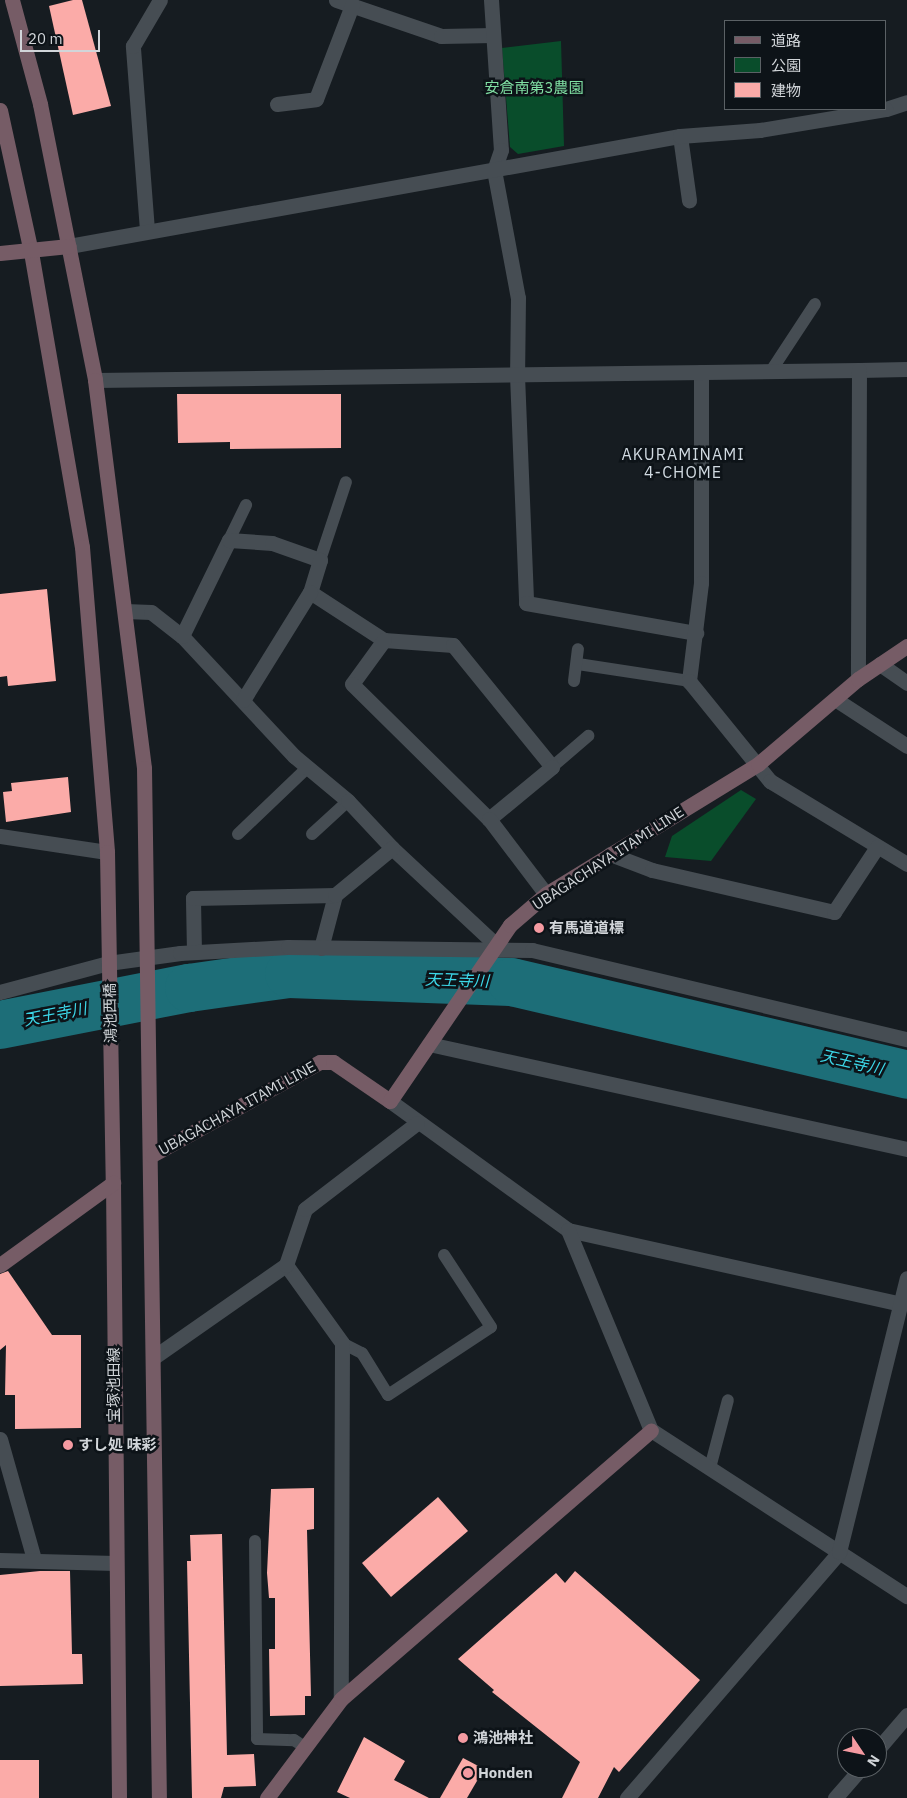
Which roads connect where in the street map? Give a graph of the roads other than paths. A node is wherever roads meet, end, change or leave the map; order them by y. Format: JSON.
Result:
{"nodes":[{"id":1,"x":12,"y":0,"type":"edge"},
{"id":2,"x":160,"y":0,"type":"edge"},
{"id":3,"x":336,"y":0,"type":"edge"},
{"id":4,"x":491,"y":0,"type":"edge"},
{"id":5,"x":352,"y":5,"type":"junction"},
{"id":6,"x":493,"y":35,"type":"junction"},
{"id":7,"x":907,"y":102,"type":"edge"},
{"id":8,"x":277,"y":104,"type":"dead end"},
{"id":9,"x":887,"y":108,"type":"edge"},
{"id":10,"x":0,"y":110,"type":"edge"},
{"id":11,"x":879,"y":110,"type":"edge"},
{"id":12,"x":680,"y":136,"type":"junction"},
{"id":13,"x":494,"y":170,"type":"junction"},
{"id":14,"x":689,"y":200,"type":"dead end"},
{"id":15,"x":147,"y":230,"type":"junction"},
{"id":16,"x":69,"y":246,"type":"junction"},
{"id":17,"x":31,"y":252,"type":"junction"},
{"id":18,"x":0,"y":253,"type":"edge"},
{"id":19,"x":815,"y":304,"type":"dead end"},
{"id":20,"x":907,"y":369,"type":"edge"},
{"id":21,"x":859,"y":370,"type":"junction"},
{"id":22,"x":772,"y":371,"type":"junction"},
{"id":23,"x":700,"y":372,"type":"junction"},
{"id":24,"x":517,"y":374,"type":"junction"},
{"id":25,"x":95,"y":380,"type":"junction"},
{"id":26,"x":346,"y":482,"type":"dead end"},
{"id":27,"x":246,"y":505,"type":"dead end"},
{"id":28,"x":229,"y":540,"type":"junction"},
{"id":29,"x":320,"y":560,"type":"junction"},
{"id":30,"x":310,"y":592,"type":"junction"},
{"id":31,"x":125,"y":610,"type":"junction"},
{"id":32,"x":696,"y":633,"type":"junction"},
{"id":33,"x":182,"y":636,"type":"junction"},
{"id":34,"x":384,"y":640,"type":"junction"},
{"id":35,"x":907,"y":646,"type":"edge"},
{"id":36,"x":578,"y":649,"type":"dead end"},
{"id":37,"x":578,"y":664,"type":"junction"},
{"id":38,"x":880,"y":664,"type":"junction"},
{"id":39,"x":858,"y":679,"type":"junction"},
{"id":40,"x":689,"y":681,"type":"junction"},
{"id":41,"x":574,"y":682,"type":"dead end"},
{"id":42,"x":907,"y":683,"type":"edge"},
{"id":43,"x":835,"y":699,"type":"junction"},
{"id":44,"x":243,"y":700,"type":"junction"},
{"id":45,"x":588,"y":736,"type":"dead end"},
{"id":46,"x":907,"y":746,"type":"edge"},
{"id":47,"x":758,"y":764,"type":"junction"},
{"id":48,"x":552,"y":767,"type":"junction"},
{"id":49,"x":307,"y":768,"type":"junction"},
{"id":50,"x":348,"y":801,"type":"junction"},
{"id":51,"x":489,"y":819,"type":"junction"},
{"id":52,"x":238,"y":834,"type":"dead end"},
{"id":53,"x":312,"y":834,"type":"dead end"},
{"id":54,"x":0,"y":836,"type":"edge"},
{"id":55,"x":878,"y":847,"type":"junction"},
{"id":56,"x":392,"y":848,"type":"junction"},
{"id":57,"x":107,"y":852,"type":"junction"},
{"id":58,"x":610,"y":854,"type":"junction"},
{"id":59,"x":907,"y":864,"type":"edge"},
{"id":60,"x":335,"y":894,"type":"junction"},
{"id":61,"x":546,"y":894,"type":"junction"},
{"id":62,"x":321,"y":948,"type":"junction"},
{"id":63,"x":194,"y":952,"type":"junction"},
{"id":64,"x":490,"y":954,"type":"junction"},
{"id":65,"x":148,"y":962,"type":"junction"},
{"id":66,"x":109,"y":968,"type":"junction"},
{"id":67,"x":0,"y":992,"type":"edge"},
{"id":68,"x":907,"y":1040,"type":"edge"},
{"id":69,"x":429,"y":1044,"type":"junction"},
{"id":70,"x":111,"y":1063,"type":"joint"},
{"id":71,"x":390,"y":1101,"type":"junction"},
{"id":72,"x":417,"y":1123,"type":"junction"},
{"id":73,"x":907,"y":1149,"type":"edge"},
{"id":74,"x":152,"y":1155,"type":"junction"},
{"id":75,"x":113,"y":1183,"type":"junction"},
{"id":76,"x":568,"y":1230,"type":"junction"},
{"id":77,"x":444,"y":1255,"type":"dead end"},
{"id":78,"x":286,"y":1264,"type":"junction"},
{"id":79,"x":0,"y":1266,"type":"edge"},
{"id":80,"x":907,"y":1278,"type":"edge"},
{"id":81,"x":901,"y":1304,"type":"junction"},
{"id":82,"x":342,"y":1344,"type":"junction"},
{"id":83,"x":154,"y":1357,"type":"junction"},
{"id":84,"x":728,"y":1400,"type":"dead end"},
{"id":85,"x":651,"y":1430,"type":"junction"},
{"id":86,"x":0,"y":1439,"type":"edge"},
{"id":87,"x":710,"y":1468,"type":"junction"},
{"id":88,"x":255,"y":1541,"type":"dead end"},
{"id":89,"x":839,"y":1552,"type":"junction"},
{"id":90,"x":34,"y":1559,"type":"junction"},
{"id":91,"x":0,"y":1560,"type":"edge"},
{"id":92,"x":115,"y":1563,"type":"junction"},
{"id":93,"x":907,"y":1596,"type":"edge"},
{"id":94,"x":342,"y":1699,"type":"junction"},
{"id":95,"x":907,"y":1715,"type":"edge"},
{"id":96,"x":887,"y":1738,"type":"edge"},
{"id":97,"x":306,"y":1748,"type":"junction"},
{"id":98,"x":852,"y":1778,"type":"edge"},
{"id":99,"x":119,"y":1798,"type":"edge"},
{"id":100,"x":159,"y":1798,"type":"edge"},
{"id":101,"x":268,"y":1798,"type":"edge"},
{"id":102,"x":627,"y":1798,"type":"edge"},
{"id":103,"x":835,"y":1798,"type":"edge"}],
"edges":[{"from":1,"to":16,"type":"street"},
{"from":2,"to":15,"type":"street"},
{"from":3,"to":5,"type":"street"},
{"from":4,"to":6,"type":"street"},
{"from":5,"to":6,"type":"street"},
{"from":5,"to":8,"type":"street"},
{"from":6,"to":13,"type":"street"},
{"from":7,"to":9,"type":"street"},
{"from":10,"to":17,"type":"street","name":"鴻池西橋"},
{"from":11,"to":12,"type":"street"},
{"from":12,"to":13,"type":"street"},
{"from":12,"to":14,"type":"street"},
{"from":13,"to":15,"type":"street"},
{"from":13,"to":24,"type":"street"},
{"from":15,"to":16,"type":"street"},
{"from":16,"to":17,"type":"street"},
{"from":16,"to":25,"type":"street"},
{"from":17,"to":18,"type":"street"},
{"from":17,"to":57,"type":"street","name":"鴻池西橋"},
{"from":19,"to":22,"type":"lane"},
{"from":20,"to":21,"type":"street"},
{"from":21,"to":22,"type":"street"},
{"from":21,"to":39,"type":"street"},
{"from":22,"to":23,"type":"street"},
{"from":23,"to":24,"type":"street"},
{"from":23,"to":32,"type":"street"},
{"from":24,"to":25,"type":"street"},
{"from":24,"to":32,"type":"street"},
{"from":25,"to":31,"type":"street"},
{"from":26,"to":29,"type":"lane"},
{"from":27,"to":28,"type":"lane"},
{"from":28,"to":29,"type":"street"},
{"from":28,"to":33,"type":"street"},
{"from":29,"to":30,"type":"street"},
{"from":30,"to":34,"type":"street"},
{"from":30,"to":44,"type":"street"},
{"from":31,"to":33,"type":"street"},
{"from":31,"to":65,"type":"street"},
{"from":32,"to":40,"type":"street"},
{"from":33,"to":44,"type":"street"},
{"from":34,"to":48,"type":"street"},
{"from":34,"to":51,"type":"street"},
{"from":35,"to":38,"type":"street","name":"UBAGACHAYA ITAMI LINE"},
{"from":36,"to":37,"type":"lane"},
{"from":37,"to":40,"type":"lane"},
{"from":37,"to":41,"type":"lane"},
{"from":38,"to":39,"type":"street","name":"UBAGACHAYA ITAMI LINE"},
{"from":38,"to":42,"type":"street"},
{"from":39,"to":43,"type":"street","name":"UBAGACHAYA ITAMI LINE"},
{"from":40,"to":47,"type":"street"},
{"from":43,"to":46,"type":"street"},
{"from":43,"to":47,"type":"street","name":"UBAGACHAYA ITAMI LINE"},
{"from":44,"to":49,"type":"street"},
{"from":45,"to":48,"type":"lane"},
{"from":47,"to":55,"type":"street"},
{"from":47,"to":58,"type":"street","name":"UBAGACHAYA ITAMI LINE"},
{"from":48,"to":51,"type":"street"},
{"from":49,"to":50,"type":"street"},
{"from":49,"to":52,"type":"lane"},
{"from":50,"to":53,"type":"lane"},
{"from":50,"to":56,"type":"street"},
{"from":51,"to":61,"type":"street"},
{"from":54,"to":57,"type":"street"},
{"from":55,"to":58,"type":"street"},
{"from":55,"to":59,"type":"street"},
{"from":56,"to":60,"type":"street"},
{"from":56,"to":64,"type":"street"},
{"from":57,"to":66,"type":"street","name":"鴻池西橋"},
{"from":58,"to":61,"type":"street","name":"UBAGACHAYA ITAMI LINE"},
{"from":60,"to":62,"type":"street"},
{"from":60,"to":63,"type":"street"},
{"from":61,"to":64,"type":"street","name":"UBAGACHAYA ITAMI LINE"},
{"from":62,"to":63,"type":"street"},
{"from":62,"to":64,"type":"street"},
{"from":63,"to":65,"type":"street"},
{"from":64,"to":68,"type":"street"},
{"from":64,"to":69,"type":"street","name":"UBAGACHAYA ITAMI LINE"},
{"from":65,"to":66,"type":"street"},
{"from":65,"to":74,"type":"street"},
{"from":66,"to":67,"type":"street"},
{"from":66,"to":70,"type":"street","name":"鴻池西橋"},
{"from":69,"to":71,"type":"street","name":"UBAGACHAYA ITAMI LINE"},
{"from":69,"to":73,"type":"street"},
{"from":70,"to":75,"type":"street","name":"宝塚池田線"},
{"from":71,"to":72,"type":"street"},
{"from":71,"to":74,"type":"street","name":"UBAGACHAYA ITAMI LINE"},
{"from":72,"to":76,"type":"street"},
{"from":72,"to":78,"type":"street"},
{"from":74,"to":83,"type":"street"},
{"from":75,"to":79,"type":"street"},
{"from":75,"to":92,"type":"street","name":"宝塚池田線"},
{"from":76,"to":81,"type":"street"},
{"from":76,"to":85,"type":"street"},
{"from":77,"to":82,"type":"lane"},
{"from":78,"to":82,"type":"street"},
{"from":78,"to":83,"type":"street"},
{"from":80,"to":81,"type":"street"},
{"from":81,"to":89,"type":"street"},
{"from":82,"to":94,"type":"street"},
{"from":83,"to":100,"type":"street"},
{"from":84,"to":87,"type":"lane"},
{"from":85,"to":87,"type":"street"},
{"from":85,"to":94,"type":"street"},
{"from":86,"to":90,"type":"street"},
{"from":87,"to":89,"type":"street"},
{"from":88,"to":97,"type":"lane"},
{"from":89,"to":93,"type":"street"},
{"from":89,"to":102,"type":"street"},
{"from":90,"to":91,"type":"street"},
{"from":90,"to":92,"type":"street"},
{"from":92,"to":99,"type":"street","name":"宝塚池田線"},
{"from":94,"to":97,"type":"street"},
{"from":95,"to":96,"type":"street"},
{"from":97,"to":101,"type":"street"},
{"from":98,"to":103,"type":"street"}]}
